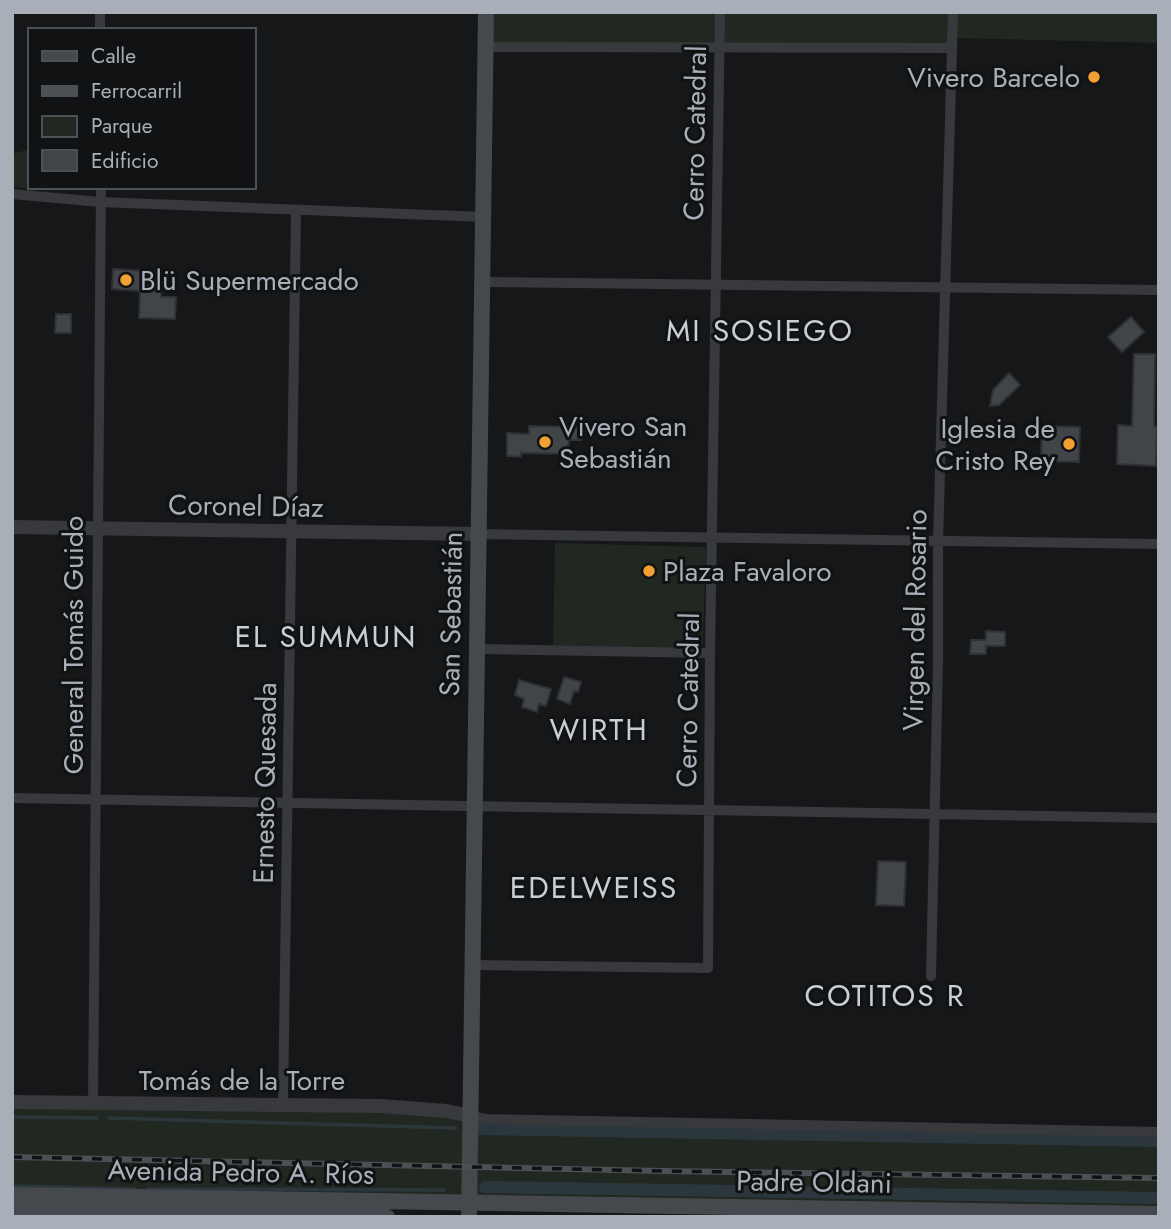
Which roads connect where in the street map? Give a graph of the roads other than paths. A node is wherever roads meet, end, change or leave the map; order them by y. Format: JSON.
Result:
{"nodes":[{"id":1,"x":486,"y":12,"type":"edge"},
{"id":2,"x":720,"y":12,"type":"edge"},
{"id":3,"x":953,"y":12,"type":"edge"},
{"id":4,"x":485,"y":47,"type":"junction"},
{"id":5,"x":719,"y":48,"type":"junction"},
{"id":6,"x":952,"y":48,"type":"junction"},
{"id":7,"x":101,"y":189,"type":"edge"},
{"id":8,"x":12,"y":194,"type":"edge"},
{"id":9,"x":100,"y":202,"type":"junction"},
{"id":10,"x":296,"y":210,"type":"junction"},
{"id":11,"x":483,"y":217,"type":"junction"},
{"id":12,"x":482,"y":282,"type":"junction"},
{"id":13,"x":716,"y":286,"type":"junction"},
{"id":14,"x":947,"y":287,"type":"junction"},
{"id":15,"x":1159,"y":290,"type":"edge"},
{"id":16,"x":12,"y":527,"type":"edge"},
{"id":17,"x":96,"y":528,"type":"junction"},
{"id":18,"x":291,"y":531,"type":"junction"},
{"id":19,"x":478,"y":534,"type":"junction"},
{"id":20,"x":712,"y":538,"type":"junction"},
{"id":21,"x":938,"y":542,"type":"junction"},
{"id":22,"x":1159,"y":544,"type":"edge"},
{"id":23,"x":477,"y":649,"type":"junction"},
{"id":24,"x":710,"y":653,"type":"junction"},
{"id":25,"x":12,"y":799,"type":"edge"},
{"id":26,"x":94,"y":800,"type":"junction"},
{"id":27,"x":288,"y":803,"type":"junction"},
{"id":28,"x":474,"y":806,"type":"junction"},
{"id":29,"x":709,"y":811,"type":"junction"},
{"id":30,"x":934,"y":814,"type":"junction"},
{"id":31,"x":1159,"y":818,"type":"edge"},
{"id":32,"x":472,"y":965,"type":"junction"},
{"id":33,"x":931,"y":976,"type":"dead end"},
{"id":34,"x":12,"y":1102,"type":"edge"},
{"id":35,"x":93,"y":1103,"type":"junction"},
{"id":36,"x":283,"y":1105,"type":"junction"},
{"id":37,"x":470,"y":1116,"type":"junction"},
{"id":38,"x":1159,"y":1132,"type":"edge"},
{"id":39,"x":12,"y":1195,"type":"edge"},
{"id":40,"x":149,"y":1209,"type":"edge"},
{"id":41,"x":469,"y":1209,"type":"edge"},
{"id":42,"x":12,"y":1210,"type":"edge"},
{"id":43,"x":311,"y":1211,"type":"edge"},
{"id":44,"x":613,"y":1211,"type":"edge"},
{"id":45,"x":841,"y":1212,"type":"edge"},
{"id":46,"x":1020,"y":1214,"type":"edge"},
{"id":47,"x":1159,"y":1214,"type":"edge"},
{"id":48,"x":387,"y":1217,"type":"edge"}],
"edges":[{"from":1,"to":4,"type":"main road","name":"San Sebastián"},
{"from":2,"to":5,"type":"street","name":"Cerro Catedral"},
{"from":3,"to":6,"type":"street","name":"Virgen del Rosario"},
{"from":4,"to":5,"type":"street"},
{"from":4,"to":11,"type":"main road","name":"San Sebastián"},
{"from":5,"to":6,"type":"street"},
{"from":5,"to":13,"type":"street","name":"Cerro Catedral"},
{"from":6,"to":14,"type":"street","name":"Virgen del Rosario"},
{"from":7,"to":9,"type":"street","name":"General Tomás Guido"},
{"from":8,"to":9,"type":"street"},
{"from":9,"to":10,"type":"street"},
{"from":9,"to":17,"type":"street","name":"General Tomás Guido"},
{"from":10,"to":11,"type":"street"},
{"from":10,"to":18,"type":"street","name":"Ernesto Quesada"},
{"from":11,"to":12,"type":"main road","name":"San Sebastián"},
{"from":12,"to":13,"type":"street"},
{"from":12,"to":19,"type":"main road","name":"San Sebastián"},
{"from":13,"to":14,"type":"street"},
{"from":13,"to":20,"type":"street","name":"Cerro Catedral"},
{"from":14,"to":15,"type":"street"},
{"from":14,"to":21,"type":"street","name":"Virgen del Rosario"},
{"from":16,"to":17,"type":"street","name":"Coronel Díaz"},
{"from":17,"to":18,"type":"street","name":"Coronel Díaz"},
{"from":17,"to":26,"type":"street","name":"General Tomás Guido"},
{"from":18,"to":19,"type":"street","name":"Coronel Díaz"},
{"from":18,"to":27,"type":"street","name":"Ernesto Quesada"},
{"from":19,"to":20,"type":"street"},
{"from":19,"to":23,"type":"main road","name":"San Sebastián"},
{"from":20,"to":21,"type":"street"},
{"from":20,"to":24,"type":"street","name":"Cerro Catedral"},
{"from":21,"to":22,"type":"street"},
{"from":21,"to":30,"type":"street","name":"Virgen del Rosario"},
{"from":23,"to":24,"type":"street"},
{"from":23,"to":28,"type":"main road","name":"San Sebastián"},
{"from":24,"to":29,"type":"street","name":"Cerro Catedral"},
{"from":25,"to":26,"type":"street"},
{"from":26,"to":27,"type":"street"},
{"from":26,"to":35,"type":"street","name":"General Tomás Guido"},
{"from":27,"to":28,"type":"street"},
{"from":27,"to":36,"type":"street","name":"Ernesto Quesada"},
{"from":28,"to":29,"type":"street"},
{"from":28,"to":32,"type":"main road","name":"San Sebastián"},
{"from":29,"to":30,"type":"street"},
{"from":29,"to":32,"type":"street","name":"Cerro Catedral"},
{"from":30,"to":31,"type":"street"},
{"from":30,"to":33,"type":"street","name":"Virgen del Rosario"},
{"from":32,"to":37,"type":"main road","name":"San Sebastián"},
{"from":34,"to":35,"type":"street","name":"Tomás de la Torre"},
{"from":35,"to":36,"type":"street","name":"Tomás de la Torre"},
{"from":36,"to":37,"type":"street","name":"Tomás de la Torre"},
{"from":37,"to":38,"type":"street"},
{"from":37,"to":41,"type":"main road","name":"San Sebastián"},
{"from":39,"to":40,"type":"main road","name":"Avenida Pedro A. Ríos"},
{"from":40,"to":42,"type":"main road","name":"Avenida Pedro A. Ríos"},
{"from":40,"to":43,"type":"main road","name":"Avenida Pedro A. Ríos"},
{"from":41,"to":43,"type":"main road","name":"Avenida Pedro A. Ríos"},
{"from":41,"to":44,"type":"main road","name":"Padre Oldani"},
{"from":43,"to":48,"type":"main road","name":"Avenida Pedro A. Ríos"},
{"from":44,"to":45,"type":"main road","name":"Padre Oldani"},
{"from":45,"to":46,"type":"main road","name":"Padre Oldani"},
{"from":46,"to":47,"type":"main road","name":"Padre Oldani"}]}
